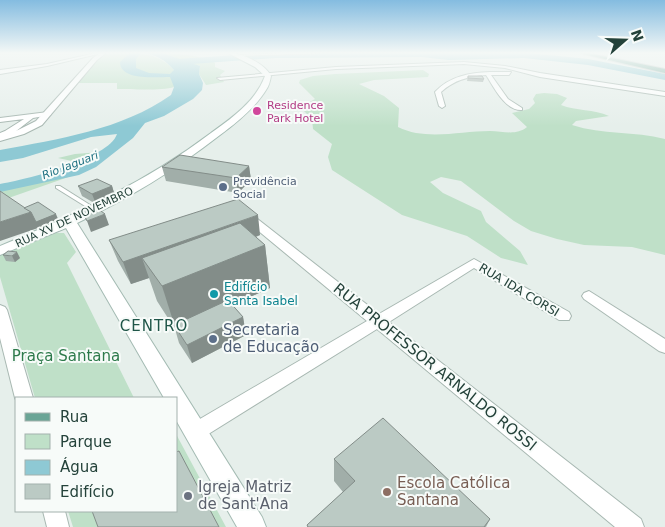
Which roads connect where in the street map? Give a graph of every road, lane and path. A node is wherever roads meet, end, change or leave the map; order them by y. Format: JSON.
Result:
{"nodes":[{"id":1,"x":79,"y":78,"type":"edge"},
{"id":2,"x":220,"y":78,"type":"dead end"},
{"id":3,"x":224,"y":78,"type":"edge"},
{"id":4,"x":267,"y":78,"type":"edge"},
{"id":5,"x":462,"y":78,"type":"edge"},
{"id":6,"x":490,"y":78,"type":"edge"},
{"id":7,"x":557,"y":78,"type":"edge"},
{"id":8,"x":665,"y":94,"type":"edge"},
{"id":9,"x":442,"y":106,"type":"dead end"},
{"id":10,"x":520,"y":109,"type":"dead end"},
{"id":11,"x":48,"y":114,"type":"junction"},
{"id":12,"x":34,"y":116,"type":"junction"},
{"id":13,"x":0,"y":120,"type":"edge"},
{"id":14,"x":0,"y":137,"type":"edge"},
{"id":15,"x":58,"y":187,"type":"dead end"},
{"id":16,"x":236,"y":207,"type":"edge"},
{"id":17,"x":94,"y":210,"type":"junction"},
{"id":18,"x":69,"y":221,"type":"junction"},
{"id":19,"x":0,"y":252,"type":"edge"},
{"id":20,"x":589,"y":296,"type":"dead end"},
{"id":21,"x":0,"y":310,"type":"edge"},
{"id":22,"x":564,"y":316,"type":"dead end"},
{"id":23,"x":378,"y":321,"type":"junction"},
{"id":24,"x":665,"y":347,"type":"edge"},
{"id":25,"x":24,"y":397,"type":"edge"},
{"id":26,"x":175,"y":397,"type":"edge"},
{"id":27,"x":178,"y":402,"type":"edge"},
{"id":28,"x":195,"y":432,"type":"junction"},
{"id":29,"x":54,"y":512,"type":"edge"},
{"id":30,"x":58,"y":527,"type":"edge"},
{"id":31,"x":252,"y":527,"type":"edge"},
{"id":32,"x":634,"y":527,"type":"edge"}],
"edges":[{"from":1,"to":11,"type":"main road"},
{"from":2,"to":3,"type":"street"},
{"from":4,"to":17,"type":"main road","name":"RUA XV DE NOVEMBRO"},
{"from":5,"to":9,"type":"street"},
{"from":6,"to":10,"type":"street"},
{"from":7,"to":8,"type":"street"},
{"from":11,"to":12,"type":"street"},
{"from":11,"to":14,"type":"main road"},
{"from":12,"to":13,"type":"street"},
{"from":12,"to":14,"type":"street"},
{"from":15,"to":17,"type":"lane"},
{"from":16,"to":23,"type":"street","name":"RUA PROFESSOR ARNALDO ROSSI"},
{"from":17,"to":18,"type":"main road","name":"RUA XV DE NOVEMBRO"},
{"from":18,"to":19,"type":"main road","name":"RUA XV DE NOVEMBRO"},
{"from":18,"to":26,"type":"main road"},
{"from":20,"to":24,"type":"street"},
{"from":21,"to":25,"type":"street"},
{"from":22,"to":23,"type":"street","name":"RUA IDA CORSI"},
{"from":23,"to":28,"type":"street"},
{"from":23,"to":32,"type":"street","name":"RUA PROFESSOR ARNALDO ROSSI"},
{"from":27,"to":28,"type":"main road"},
{"from":28,"to":31,"type":"main road"},
{"from":29,"to":30,"type":"street"}]}
